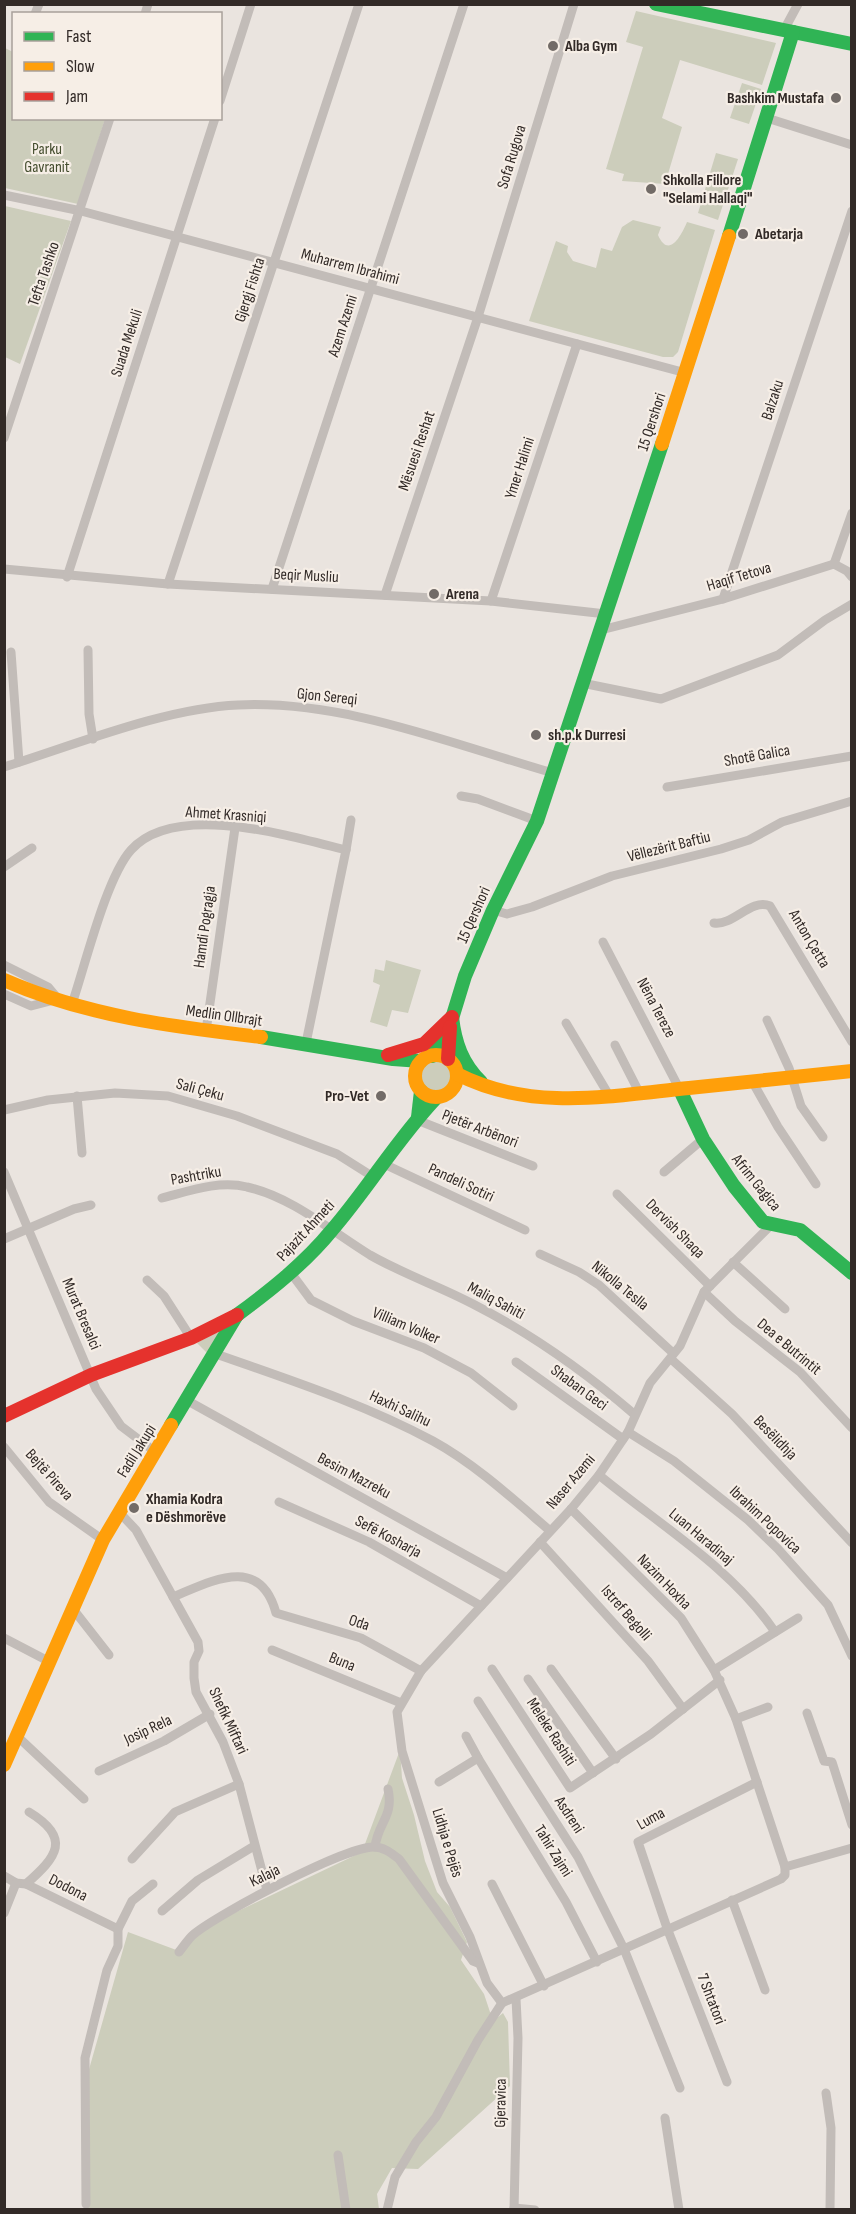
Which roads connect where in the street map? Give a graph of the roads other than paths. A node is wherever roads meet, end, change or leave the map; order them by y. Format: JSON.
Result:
{"nodes":[{"id":1,"x":251,"y":4,"type":"edge"},
{"id":2,"x":359,"y":4,"type":"edge"},
{"id":3,"x":464,"y":4,"type":"edge"},
{"id":4,"x":574,"y":4,"type":"edge"},
{"id":5,"x":656,"y":4,"type":"edge"},
{"id":6,"x":798,"y":4,"type":"edge"},
{"id":7,"x":671,"y":6,"type":"edge"},
{"id":8,"x":789,"y":31,"type":"junction"},
{"id":9,"x":852,"y":44,"type":"edge"},
{"id":10,"x":222,"y":95,"type":"edge"},
{"id":11,"x":767,"y":118,"type":"junction"},
{"id":12,"x":109,"y":120,"type":"edge"},
{"id":13,"x":214,"y":120,"type":"edge"},
{"id":14,"x":852,"y":145,"type":"edge"},
{"id":15,"x":4,"y":195,"type":"edge"},
{"id":16,"x":81,"y":211,"type":"junction"},
{"id":17,"x":852,"y":211,"type":"edge"},
{"id":18,"x":178,"y":237,"type":"junction"},
{"id":19,"x":275,"y":263,"type":"junction"},
{"id":20,"x":371,"y":289,"type":"junction"},
{"id":21,"x":478,"y":318,"type":"junction"},
{"id":22,"x":577,"y":344,"type":"junction"},
{"id":23,"x":686,"y":373,"type":"junction"},
{"id":24,"x":4,"y":438,"type":"edge"},
{"id":25,"x":852,"y":513,"type":"edge"},
{"id":26,"x":834,"y":564,"type":"junction"},
{"id":27,"x":4,"y":569,"type":"edge"},
{"id":28,"x":851,"y":575,"type":"edge"},
{"id":29,"x":67,"y":577,"type":"junction"},
{"id":30,"x":168,"y":584,"type":"junction"},
{"id":31,"x":272,"y":589,"type":"junction"},
{"id":32,"x":385,"y":594,"type":"junction"},
{"id":33,"x":723,"y":599,"type":"junction"},
{"id":34,"x":491,"y":601,"type":"junction"},
{"id":35,"x":852,"y":604,"type":"edge"},
{"id":36,"x":606,"y":614,"type":"junction"},
{"id":37,"x":601,"y":630,"type":"junction"},
{"id":38,"x":88,"y":650,"type":"dead end"},
{"id":39,"x":11,"y":652,"type":"dead end"},
{"id":40,"x":582,"y":683,"type":"junction"},
{"id":41,"x":93,"y":739,"type":"junction"},
{"id":42,"x":852,"y":756,"type":"edge"},
{"id":43,"x":19,"y":762,"type":"junction"},
{"id":44,"x":4,"y":767,"type":"edge"},
{"id":45,"x":553,"y":773,"type":"junction"},
{"id":46,"x":667,"y":787,"type":"dead end"},
{"id":47,"x":462,"y":796,"type":"dead end"},
{"id":48,"x":852,"y":801,"type":"edge"},
{"id":49,"x":351,"y":820,"type":"dead end"},
{"id":50,"x":537,"y":821,"type":"junction"},
{"id":51,"x":235,"y":828,"type":"junction"},
{"id":52,"x":32,"y":848,"type":"dead end"},
{"id":53,"x":346,"y":850,"type":"junction"},
{"id":54,"x":4,"y":867,"type":"edge"},
{"id":55,"x":493,"y":910,"type":"junction"},
{"id":56,"x":714,"y":923,"type":"dead end"},
{"id":57,"x":603,"y":942,"type":"dead end"},
{"id":58,"x":4,"y":965,"type":"edge"},
{"id":59,"x":4,"y":980,"type":"edge"},
{"id":60,"x":4,"y":994,"type":"edge"},
{"id":61,"x":65,"y":1002,"type":"junction"},
{"id":62,"x":767,"y":1020,"type":"dead end"},
{"id":63,"x":451,"y":1021,"type":"junction"},
{"id":64,"x":566,"y":1023,"type":"dead end"},
{"id":65,"x":206,"y":1031,"type":"junction"},
{"id":66,"x":852,"y":1042,"type":"edge"},
{"id":67,"x":306,"y":1043,"type":"junction"},
{"id":68,"x":615,"y":1045,"type":"dead end"},
{"id":69,"x":383,"y":1058,"type":"junction"},
{"id":70,"x":427,"y":1058,"type":"junction"},
{"id":71,"x":448,"y":1059,"type":"junction"},
{"id":72,"x":852,"y":1071,"type":"edge"},
{"id":73,"x":457,"y":1074,"type":"junction"},
{"id":74,"x":792,"y":1076,"type":"junction"},
{"id":75,"x":752,"y":1081,"type":"junction"},
{"id":76,"x":482,"y":1086,"type":"junction"},
{"id":77,"x":418,"y":1087,"type":"junction"},
{"id":78,"x":453,"y":1089,"type":"junction"},
{"id":79,"x":680,"y":1090,"type":"junction"},
{"id":80,"x":640,"y":1094,"type":"junction"},
{"id":81,"x":77,"y":1096,"type":"junction"},
{"id":82,"x":610,"y":1097,"type":"junction"},
{"id":83,"x":437,"y":1098,"type":"junction"},
{"id":84,"x":4,"y":1110,"type":"edge"},
{"id":85,"x":417,"y":1119,"type":"junction"},
{"id":86,"x":824,"y":1137,"type":"dead end"},
{"id":87,"x":703,"y":1139,"type":"junction"},
{"id":88,"x":81,"y":1153,"type":"dead end"},
{"id":89,"x":384,"y":1164,"type":"junction"},
{"id":90,"x":533,"y":1166,"type":"dead end"},
{"id":91,"x":4,"y":1172,"type":"edge"},
{"id":92,"x":664,"y":1172,"type":"dead end"},
{"id":93,"x":375,"y":1178,"type":"junction"},
{"id":94,"x":816,"y":1184,"type":"dead end"},
{"id":95,"x":617,"y":1194,"type":"dead end"},
{"id":96,"x":162,"y":1198,"type":"dead end"},
{"id":97,"x":91,"y":1205,"type":"dead end"},
{"id":98,"x":770,"y":1226,"type":"junction"},
{"id":99,"x":27,"y":1228,"type":"junction"},
{"id":100,"x":525,"y":1230,"type":"dead end"},
{"id":101,"x":332,"y":1231,"type":"junction"},
{"id":102,"x":4,"y":1239,"type":"edge"},
{"id":103,"x":540,"y":1254,"type":"dead end"},
{"id":104,"x":734,"y":1262,"type":"junction"},
{"id":105,"x":291,"y":1273,"type":"junction"},
{"id":106,"x":852,"y":1273,"type":"edge"},
{"id":107,"x":147,"y":1280,"type":"dead end"},
{"id":108,"x":707,"y":1289,"type":"junction"},
{"id":109,"x":785,"y":1309,"type":"dead end"},
{"id":110,"x":237,"y":1315,"type":"junction"},
{"id":111,"x":191,"y":1338,"type":"junction"},
{"id":112,"x":216,"y":1354,"type":"junction"},
{"id":113,"x":672,"y":1356,"type":"junction"},
{"id":114,"x":516,"y":1362,"type":"dead end"},
{"id":115,"x":91,"y":1375,"type":"junction"},
{"id":116,"x":188,"y":1401,"type":"junction"},
{"id":117,"x":513,"y":1406,"type":"dead end"},
{"id":118,"x":634,"y":1414,"type":"junction"},
{"id":119,"x":4,"y":1416,"type":"edge"},
{"id":120,"x":852,"y":1428,"type":"edge"},
{"id":121,"x":626,"y":1435,"type":"junction"},
{"id":122,"x":4,"y":1447,"type":"edge"},
{"id":123,"x":154,"y":1451,"type":"junction"},
{"id":124,"x":598,"y":1475,"type":"junction"},
{"id":125,"x":279,"y":1502,"type":"dead end"},
{"id":126,"x":571,"y":1509,"type":"junction"},
{"id":127,"x":119,"y":1512,"type":"junction"},
{"id":128,"x":549,"y":1530,"type":"junction"},
{"id":129,"x":103,"y":1540,"type":"junction"},
{"id":130,"x":540,"y":1542,"type":"junction"},
{"id":131,"x":852,"y":1543,"type":"edge"},
{"id":132,"x":507,"y":1578,"type":"junction"},
{"id":133,"x":173,"y":1597,"type":"junction"},
{"id":134,"x":481,"y":1606,"type":"junction"},
{"id":135,"x":73,"y":1609,"type":"junction"},
{"id":136,"x":798,"y":1618,"type":"dead end"},
{"id":137,"x":775,"y":1632,"type":"junction"},
{"id":138,"x":4,"y":1638,"type":"edge"},
{"id":139,"x":272,"y":1650,"type":"dead end"},
{"id":140,"x":109,"y":1656,"type":"dead end"},
{"id":141,"x":852,"y":1656,"type":"edge"},
{"id":142,"x":50,"y":1662,"type":"junction"},
{"id":143,"x":492,"y":1669,"type":"dead end"},
{"id":144,"x":551,"y":1669,"type":"dead end"},
{"id":145,"x":714,"y":1670,"type":"junction"},
{"id":146,"x":421,"y":1671,"type":"junction"},
{"id":147,"x":528,"y":1679,"type":"dead end"},
{"id":148,"x":720,"y":1680,"type":"junction"},
{"id":149,"x":478,"y":1701,"type":"dead end"},
{"id":150,"x":401,"y":1703,"type":"junction"},
{"id":151,"x":768,"y":1707,"type":"dead end"},
{"id":152,"x":683,"y":1709,"type":"junction"},
{"id":153,"x":807,"y":1713,"type":"dead end"},
{"id":154,"x":210,"y":1714,"type":"junction"},
{"id":155,"x":736,"y":1719,"type":"junction"},
{"id":156,"x":466,"y":1736,"type":"dead end"},
{"id":157,"x":18,"y":1737,"type":"junction"},
{"id":158,"x":478,"y":1758,"type":"junction"},
{"id":159,"x":616,"y":1759,"type":"junction"},
{"id":160,"x":4,"y":1765,"type":"edge"},
{"id":161,"x":99,"y":1771,"type":"dead end"},
{"id":162,"x":593,"y":1773,"type":"junction"},
{"id":163,"x":439,"y":1782,"type":"dead end"},
{"id":164,"x":757,"y":1782,"type":"junction"},
{"id":165,"x":239,"y":1784,"type":"junction"},
{"id":166,"x":388,"y":1789,"type":"dead end"},
{"id":167,"x":84,"y":1799,"type":"dead end"},
{"id":168,"x":29,"y":1812,"type":"dead end"},
{"id":169,"x":852,"y":1825,"type":"edge"},
{"id":170,"x":254,"y":1846,"type":"junction"},
{"id":171,"x":375,"y":1847,"type":"junction"},
{"id":172,"x":852,"y":1848,"type":"edge"},
{"id":173,"x":132,"y":1859,"type":"dead end"},
{"id":174,"x":785,"y":1867,"type":"junction"},
{"id":175,"x":4,"y":1876,"type":"edge"},
{"id":176,"x":16,"y":1883,"type":"junction"},
{"id":177,"x":26,"y":1884,"type":"junction"},
{"id":178,"x":153,"y":1884,"type":"dead end"},
{"id":179,"x":492,"y":1884,"type":"dead end"},
{"id":180,"x":267,"y":1890,"type":"junction"},
{"id":181,"x":732,"y":1900,"type":"junction"},
{"id":182,"x":162,"y":1911,"type":"dead end"},
{"id":183,"x":4,"y":1913,"type":"edge"},
{"id":184,"x":667,"y":1928,"type":"junction"},
{"id":185,"x":118,"y":1929,"type":"junction"},
{"id":186,"x":624,"y":1949,"type":"junction"},
{"id":187,"x":179,"y":1952,"type":"dead end"},
{"id":188,"x":597,"y":1962,"type":"junction"},
{"id":189,"x":479,"y":1964,"type":"junction"},
{"id":190,"x":544,"y":1986,"type":"junction"},
{"id":191,"x":765,"y":1990,"type":"dead end"},
{"id":192,"x":516,"y":1999,"type":"junction"},
{"id":193,"x":502,"y":2003,"type":"junction"},
{"id":194,"x":727,"y":2082,"type":"dead end"},
{"id":195,"x":680,"y":2088,"type":"dead end"},
{"id":196,"x":826,"y":2093,"type":"dead end"},
{"id":197,"x":665,"y":2118,"type":"dead end"},
{"id":198,"x":338,"y":2155,"type":"dead end"},
{"id":199,"x":86,"y":2204,"type":"dead end"},
{"id":200,"x":514,"y":2209,"type":"edge"},
{"id":201,"x":346,"y":2210,"type":"edge"},
{"id":202,"x":387,"y":2210,"type":"edge"},
{"id":203,"x":535,"y":2210,"type":"edge"},
{"id":204,"x":679,"y":2210,"type":"edge"},
{"id":205,"x":830,"y":2210,"type":"edge"}],
"edges":[{"from":1,"to":10,"type":"street"},
{"from":2,"to":19,"type":"street","name":"Gjergj Fishta"},
{"from":3,"to":20,"type":"street","name":"Azem Azemi"},
{"from":4,"to":21,"type":"street","name":"Sofa Rugova"},
{"from":5,"to":7,"type":"street"},
{"from":6,"to":8,"type":"street"},
{"from":7,"to":8,"type":"street"},
{"from":8,"to":9,"type":"street"},
{"from":8,"to":11,"type":"street","name":"15 Qershori"},
{"from":11,"to":14,"type":"street"},
{"from":11,"to":23,"type":"street","name":"15 Qershori"},
{"from":12,"to":16,"type":"street","name":"Tefta Tashko"},
{"from":13,"to":18,"type":"street","name":"Suada Mekuli"},
{"from":15,"to":16,"type":"street","name":"Muharrem Ibrahimi"},
{"from":16,"to":18,"type":"street","name":"Muharrem Ibrahimi"},
{"from":16,"to":24,"type":"street","name":"Tefta Tashko"},
{"from":17,"to":33,"type":"street","name":"Balzaku"},
{"from":18,"to":19,"type":"street","name":"Muharrem Ibrahimi"},
{"from":18,"to":29,"type":"street","name":"Suada Mekuli"},
{"from":19,"to":20,"type":"street","name":"Muharrem Ibrahimi"},
{"from":19,"to":30,"type":"street","name":"Gjergj Fishta"},
{"from":20,"to":21,"type":"street","name":"Muharrem Ibrahimi"},
{"from":20,"to":31,"type":"street","name":"Azem Azemi"},
{"from":21,"to":22,"type":"street","name":"Muharrem Ibrahimi"},
{"from":21,"to":32,"type":"street","name":"Mësuesi Reshat"},
{"from":22,"to":23,"type":"street","name":"Muharrem Ibrahimi"},
{"from":22,"to":34,"type":"street","name":"Ymer Halimi"},
{"from":23,"to":36,"type":"street","name":"15 Qershori"},
{"from":25,"to":26,"type":"street"},
{"from":26,"to":28,"type":"street"},
{"from":26,"to":33,"type":"street","name":"Haqif Tetova"},
{"from":27,"to":29,"type":"street","name":"Beqir Musliu"},
{"from":29,"to":30,"type":"street","name":"Beqir Musliu"},
{"from":30,"to":31,"type":"street","name":"Beqir Musliu"},
{"from":31,"to":32,"type":"street","name":"Beqir Musliu"},
{"from":32,"to":34,"type":"street","name":"Beqir Musliu"},
{"from":33,"to":37,"type":"street","name":"Haqif Tetova"},
{"from":34,"to":36,"type":"street","name":"Beqir Musliu"},
{"from":35,"to":40,"type":"street"},
{"from":36,"to":37,"type":"street","name":"15 Qershori"},
{"from":37,"to":40,"type":"street","name":"15 Qershori"},
{"from":38,"to":41,"type":"street"},
{"from":39,"to":43,"type":"street"},
{"from":40,"to":45,"type":"street","name":"15 Qershori"},
{"from":41,"to":43,"type":"street","name":"Gjon Sereqi"},
{"from":41,"to":45,"type":"street","name":"Gjon Sereqi"},
{"from":42,"to":46,"type":"street","name":"Shotë Galica"},
{"from":43,"to":44,"type":"street","name":"Gjon Sereqi"},
{"from":45,"to":50,"type":"street","name":"15 Qershori"},
{"from":47,"to":50,"type":"street"},
{"from":48,"to":55,"type":"street","name":"Vëllezërit Baftiu"},
{"from":49,"to":53,"type":"street"},
{"from":50,"to":55,"type":"street","name":"15 Qershori"},
{"from":51,"to":53,"type":"street","name":"Ahmet Krasniqi"},
{"from":51,"to":61,"type":"street","name":"Ahmet Krasniqi"},
{"from":51,"to":65,"type":"street","name":"Hamdi Pogragja"},
{"from":52,"to":54,"type":"street"},
{"from":53,"to":67,"type":"street"},
{"from":55,"to":63,"type":"street","name":"15 Qershori"},
{"from":56,"to":66,"type":"street","name":"Anton Çetta"},
{"from":57,"to":79,"type":"street","name":"Nëna Tereze"},
{"from":58,"to":61,"type":"street","name":"Medlin Ollbrajt"},
{"from":59,"to":61,"type":"street","name":"Medlin Ollbrajt"},
{"from":60,"to":61,"type":"street","name":"Medlin Ollbrajt"},
{"from":61,"to":65,"type":"street","name":"Medlin Ollbrajt"},
{"from":62,"to":74,"type":"street"},
{"from":63,"to":69,"type":"street"},
{"from":63,"to":70,"type":"street","name":"15 Qershori"},
{"from":63,"to":71,"type":"street","name":"15 Qershori"},
{"from":63,"to":76,"type":"street"},
{"from":64,"to":82,"type":"street"},
{"from":65,"to":67,"type":"street","name":"Medlin Ollbrajt"},
{"from":67,"to":69,"type":"street","name":"Medlin Ollbrajt"},
{"from":68,"to":80,"type":"street"},
{"from":69,"to":70,"type":"street","name":"Medlin Ollbrajt"},
{"from":69,"to":77,"type":"street","name":"Medlin Ollbrajt"},
{"from":70,"to":71,"type":"street"},
{"from":70,"to":77,"type":"street"},
{"from":71,"to":73,"type":"street"},
{"from":72,"to":74,"type":"street"},
{"from":73,"to":76,"type":"street"},
{"from":73,"to":78,"type":"street"},
{"from":74,"to":75,"type":"street"},
{"from":74,"to":86,"type":"street"},
{"from":75,"to":79,"type":"street"},
{"from":75,"to":94,"type":"street"},
{"from":76,"to":78,"type":"street"},
{"from":76,"to":82,"type":"street"},
{"from":77,"to":83,"type":"street"},
{"from":77,"to":85,"type":"street"},
{"from":78,"to":83,"type":"street"},
{"from":79,"to":80,"type":"street"},
{"from":79,"to":87,"type":"street","name":"Afrim Gagica"},
{"from":80,"to":82,"type":"street"},
{"from":81,"to":84,"type":"street","name":"Sali Çeku"},
{"from":81,"to":88,"type":"street"},
{"from":81,"to":93,"type":"street","name":"Sali Çeku"},
{"from":83,"to":85,"type":"street","name":"Pajazit Ahmeti"},
{"from":85,"to":89,"type":"street","name":"Pajazit Ahmeti"},
{"from":85,"to":90,"type":"street","name":"Pjetër Arbënori"},
{"from":87,"to":92,"type":"street"},
{"from":87,"to":98,"type":"street","name":"Afrim Gagica"},
{"from":89,"to":93,"type":"street","name":"Pajazit Ahmeti"},
{"from":89,"to":100,"type":"street","name":"Pandeli Sotiri"},
{"from":91,"to":99,"type":"street","name":"Murat Bresalci"},
{"from":93,"to":101,"type":"street","name":"Pajazit Ahmeti"},
{"from":95,"to":108,"type":"street","name":"Dervish Shaqa"},
{"from":96,"to":101,"type":"street","name":"Pashtriku"},
{"from":97,"to":99,"type":"street"},
{"from":98,"to":104,"type":"street","name":"Naser Azemi"},
{"from":98,"to":106,"type":"street","name":"Afrim Gagica"},
{"from":99,"to":102,"type":"street"},
{"from":99,"to":115,"type":"street","name":"Murat Bresalci"},
{"from":101,"to":105,"type":"street","name":"Pajazit Ahmeti"},
{"from":101,"to":118,"type":"street","name":"Maliq Sahiti"},
{"from":103,"to":113,"type":"street","name":"Nikolla Teslla"},
{"from":104,"to":108,"type":"street","name":"Naser Azemi"},
{"from":104,"to":109,"type":"street"},
{"from":105,"to":110,"type":"street","name":"Pajazit Ahmeti"},
{"from":105,"to":117,"type":"street","name":"Villiam Volker"},
{"from":107,"to":111,"type":"street"},
{"from":108,"to":113,"type":"street","name":"Naser Azemi"},
{"from":108,"to":120,"type":"street","name":"Dea e Butrintit"},
{"from":110,"to":111,"type":"street","name":"Pajazit Ahmeti"},
{"from":110,"to":112,"type":"street","name":"Fadil Jakupi"},
{"from":111,"to":115,"type":"street","name":"Pajazit Ahmeti"},
{"from":112,"to":116,"type":"street","name":"Fadil Jakupi"},
{"from":112,"to":128,"type":"street","name":"Haxhi Salihu"},
{"from":113,"to":118,"type":"street","name":"Naser Azemi"},
{"from":113,"to":131,"type":"street","name":"Besëlidhja"},
{"from":114,"to":121,"type":"street","name":"Shaban Geci"},
{"from":115,"to":119,"type":"street","name":"Pajazit Ahmeti"},
{"from":115,"to":123,"type":"street","name":"Murat Bresalci"},
{"from":116,"to":123,"type":"street","name":"Fadil Jakupi"},
{"from":116,"to":132,"type":"street","name":"Besim Mazreku"},
{"from":118,"to":121,"type":"street","name":"Naser Azemi"},
{"from":121,"to":124,"type":"street","name":"Naser Azemi"},
{"from":121,"to":141,"type":"street","name":"Ibrahim Popovica"},
{"from":122,"to":129,"type":"street","name":"Bejtë Pireva"},
{"from":123,"to":127,"type":"street","name":"Fadil Jakupi"},
{"from":124,"to":126,"type":"street","name":"Naser Azemi"},
{"from":124,"to":137,"type":"street","name":"Luan Haradinaj"},
{"from":125,"to":134,"type":"street","name":"Sefë Kosharja"},
{"from":126,"to":128,"type":"street","name":"Naser Azemi"},
{"from":126,"to":145,"type":"street","name":"Nazim Hoxha"},
{"from":127,"to":129,"type":"street","name":"Fadil Jakupi"},
{"from":127,"to":133,"type":"street","name":"Shefik Miftari"},
{"from":128,"to":130,"type":"street","name":"Naser Azemi"},
{"from":129,"to":135,"type":"street","name":"Fadil Jakupi"},
{"from":130,"to":132,"type":"street","name":"Naser Azemi"},
{"from":130,"to":152,"type":"street","name":"Istref Begolli"},
{"from":132,"to":134,"type":"street","name":"Naser Azemi"},
{"from":133,"to":146,"type":"street","name":"Oda"},
{"from":133,"to":154,"type":"street","name":"Shefik Miftari"},
{"from":134,"to":146,"type":"street","name":"Naser Azemi"},
{"from":135,"to":140,"type":"street"},
{"from":135,"to":142,"type":"street","name":"Fadil Jakupi"},
{"from":136,"to":137,"type":"street"},
{"from":137,"to":145,"type":"street"},
{"from":138,"to":142,"type":"street"},
{"from":139,"to":150,"type":"street","name":"Buna"},
{"from":142,"to":157,"type":"street","name":"Fadil Jakupi"},
{"from":143,"to":162,"type":"street","name":"Meleke Rashiti"},
{"from":144,"to":159,"type":"street"},
{"from":145,"to":148,"type":"street","name":"Nazim Hoxha"},
{"from":146,"to":150,"type":"street","name":"Naser Azemi"},
{"from":147,"to":162,"type":"street","name":"Meleke Rashiti"},
{"from":148,"to":152,"type":"street","name":"Meleke Rashiti"},
{"from":148,"to":155,"type":"street","name":"Nazim Hoxha"},
{"from":149,"to":186,"type":"street","name":"Asdreni"},
{"from":150,"to":189,"type":"street","name":"Lidhja e Pejës"},
{"from":151,"to":155,"type":"street"},
{"from":152,"to":159,"type":"street","name":"Meleke Rashiti"},
{"from":153,"to":169,"type":"street"},
{"from":154,"to":161,"type":"street","name":"Josip Rela"},
{"from":154,"to":165,"type":"street","name":"Shefik Miftari"},
{"from":155,"to":164,"type":"street","name":"Nazim Hoxha"},
{"from":156,"to":158,"type":"street","name":"Tahir Zajmi"},
{"from":157,"to":160,"type":"street","name":"Fadil Jakupi"},
{"from":157,"to":167,"type":"street"},
{"from":158,"to":163,"type":"street"},
{"from":158,"to":188,"type":"street","name":"Tahir Zajmi"},
{"from":159,"to":162,"type":"street","name":"Meleke Rashiti"},
{"from":164,"to":174,"type":"street","name":"Nazim Hoxha"},
{"from":164,"to":184,"type":"street","name":"Luma"},
{"from":165,"to":170,"type":"street","name":"Shefik Miftari"},
{"from":165,"to":173,"type":"street"},
{"from":166,"to":171,"type":"street"},
{"from":168,"to":177,"type":"street"},
{"from":170,"to":180,"type":"street","name":"Shefik Miftari"},
{"from":170,"to":182,"type":"street"},
{"from":171,"to":180,"type":"street","name":"Kalaja"},
{"from":171,"to":189,"type":"street"},
{"from":172,"to":174,"type":"street"},
{"from":174,"to":181,"type":"street"},
{"from":175,"to":176,"type":"street","name":"Dodona"},
{"from":176,"to":177,"type":"street","name":"Dodona"},
{"from":176,"to":183,"type":"street"},
{"from":177,"to":185,"type":"street","name":"Dodona"},
{"from":178,"to":185,"type":"street"},
{"from":179,"to":190,"type":"street"},
{"from":180,"to":187,"type":"street","name":"Kalaja"},
{"from":181,"to":184,"type":"street"},
{"from":181,"to":191,"type":"street"},
{"from":184,"to":186,"type":"street"},
{"from":184,"to":194,"type":"street","name":"7 Shtatori"},
{"from":185,"to":199,"type":"street"},
{"from":186,"to":188,"type":"street"},
{"from":186,"to":195,"type":"street","name":"Asdreni"},
{"from":188,"to":190,"type":"street"},
{"from":189,"to":193,"type":"street","name":"Lidhja e Pejës"},
{"from":190,"to":192,"type":"street"},
{"from":192,"to":193,"type":"street"},
{"from":192,"to":200,"type":"street","name":"Gjeravica"},
{"from":193,"to":202,"type":"street"},
{"from":196,"to":205,"type":"street"},
{"from":197,"to":204,"type":"street"},
{"from":198,"to":201,"type":"street"},
{"from":200,"to":203,"type":"street","name":"Gjeravica"}]}
